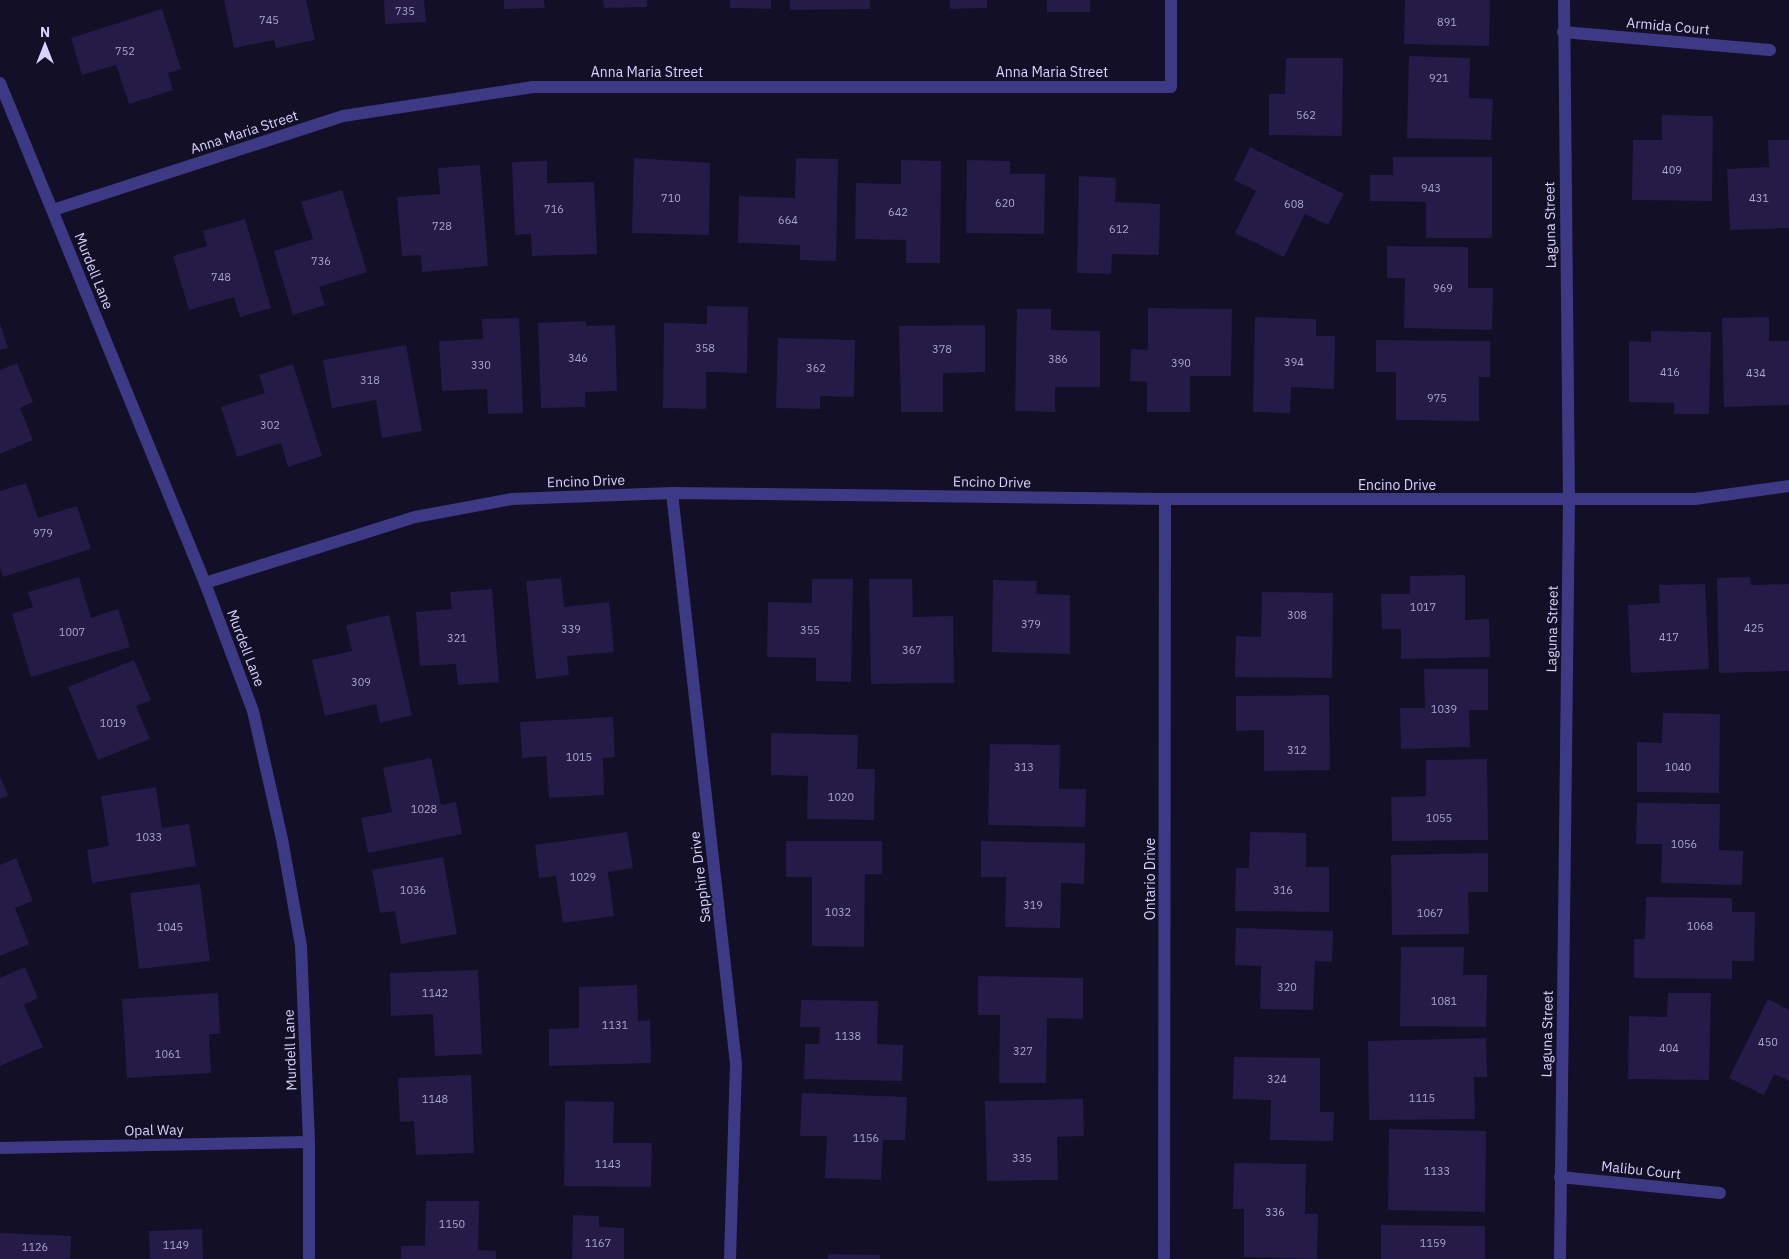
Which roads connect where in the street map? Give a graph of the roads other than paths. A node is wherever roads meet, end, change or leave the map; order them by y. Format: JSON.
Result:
{"nodes":[{"id":1,"x":1171,"y":0,"type":"edge"},
{"id":2,"x":1564,"y":0,"type":"edge"},
{"id":3,"x":1563,"y":32,"type":"junction"},
{"id":4,"x":1770,"y":50,"type":"dead end"},
{"id":5,"x":0,"y":83,"type":"edge"},
{"id":6,"x":53,"y":210,"type":"junction"},
{"id":7,"x":1789,"y":486,"type":"edge"},
{"id":8,"x":672,"y":493,"type":"junction"},
{"id":9,"x":1165,"y":499,"type":"junction"},
{"id":10,"x":1569,"y":500,"type":"junction"},
{"id":11,"x":205,"y":583,"type":"junction"},
{"id":12,"x":309,"y":1142,"type":"junction"},
{"id":13,"x":0,"y":1148,"type":"edge"},
{"id":14,"x":1560,"y":1177,"type":"junction"},
{"id":15,"x":1720,"y":1193,"type":"dead end"},
{"id":16,"x":309,"y":1259,"type":"edge"},
{"id":17,"x":730,"y":1259,"type":"edge"},
{"id":18,"x":1164,"y":1259,"type":"edge"},
{"id":19,"x":1560,"y":1259,"type":"edge"}],
"edges":[{"from":1,"to":6,"type":"street","name":"Anna Maria Street"},
{"from":2,"to":3,"type":"street","name":"Laguna Street"},
{"from":3,"to":4,"type":"street","name":"Armida Court"},
{"from":3,"to":10,"type":"street","name":"Laguna Street"},
{"from":5,"to":6,"type":"street","name":"Murdell Lane"},
{"from":6,"to":11,"type":"street","name":"Murdell Lane"},
{"from":7,"to":10,"type":"street","name":"Encino Drive"},
{"from":8,"to":9,"type":"street","name":"Encino Drive"},
{"from":8,"to":11,"type":"street","name":"Encino Drive"},
{"from":8,"to":17,"type":"street","name":"Sapphire Drive"},
{"from":9,"to":10,"type":"street","name":"Encino Drive"},
{"from":9,"to":18,"type":"street","name":"Ontario Drive"},
{"from":10,"to":14,"type":"street","name":"Laguna Street"},
{"from":11,"to":12,"type":"street","name":"Murdell Lane"},
{"from":12,"to":13,"type":"street","name":"Opal Way"},
{"from":12,"to":16,"type":"street","name":"Murdell Lane"},
{"from":14,"to":15,"type":"street","name":"Malibu Court"},
{"from":14,"to":19,"type":"street","name":"Laguna Street"}]}
